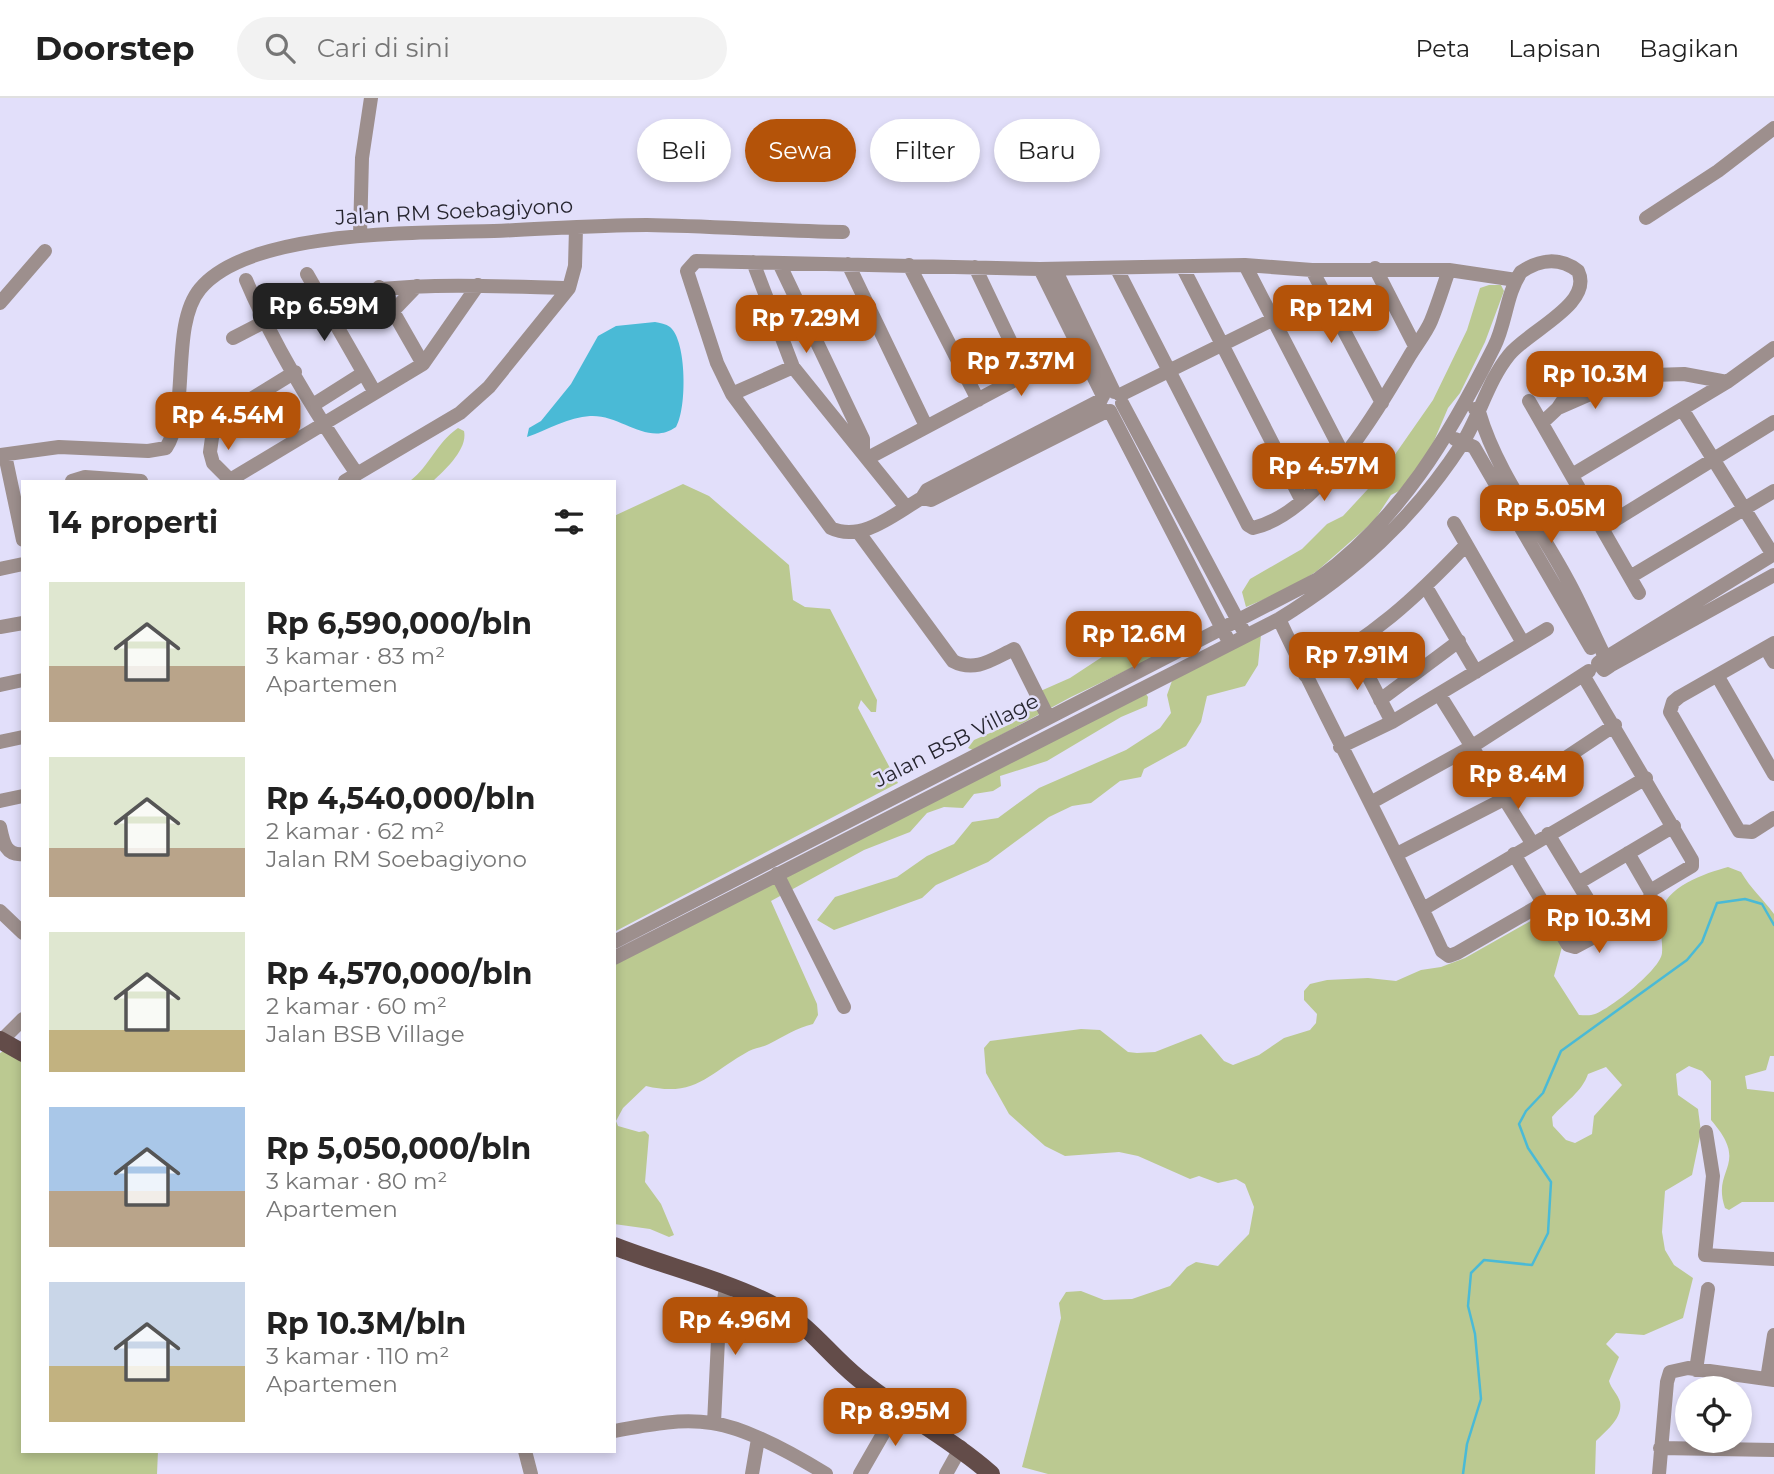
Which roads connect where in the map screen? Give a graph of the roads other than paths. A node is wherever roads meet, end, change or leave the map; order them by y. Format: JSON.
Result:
{"nodes":[{"id":1,"x":371,"y":98,"type":"edge"},
{"id":2,"x":1774,"y":128,"type":"edge"},
{"id":3,"x":1646,"y":218,"type":"dead end"},
{"id":4,"x":576,"y":228,"type":"junction"},
{"id":5,"x":843,"y":232,"type":"dead end"},
{"id":6,"x":360,"y":235,"type":"junction"},
{"id":7,"x":45,"y":251,"type":"dead end"},
{"id":8,"x":753,"y":262,"type":"junction"},
{"id":9,"x":779,"y":263,"type":"junction"},
{"id":10,"x":848,"y":264,"type":"junction"},
{"id":11,"x":909,"y":265,"type":"junction"},
{"id":12,"x":1245,"y":265,"type":"junction"},
{"id":13,"x":975,"y":267,"type":"junction"},
{"id":14,"x":1183,"y":268,"type":"junction"},
{"id":15,"x":1375,"y":268,"type":"junction"},
{"id":16,"x":1048,"y":269,"type":"junction"},
{"id":17,"x":1117,"y":269,"type":"junction"},
{"id":18,"x":1312,"y":270,"type":"junction"},
{"id":19,"x":1449,"y":270,"type":"junction"},
{"id":20,"x":307,"y":275,"type":"dead end"},
{"id":21,"x":246,"y":280,"type":"dead end"},
{"id":22,"x":1516,"y":280,"type":"junction"},
{"id":23,"x":478,"y":285,"type":"junction"},
{"id":24,"x":417,"y":286,"type":"junction"},
{"id":25,"x":379,"y":288,"type":"junction"},
{"id":26,"x":569,"y":289,"type":"junction"},
{"id":27,"x":319,"y":298,"type":"junction"},
{"id":28,"x":0,"y":303,"type":"edge"},
{"id":29,"x":393,"y":310,"type":"junction"},
{"id":30,"x":1272,"y":320,"type":"junction"},
{"id":31,"x":264,"y":322,"type":"junction"},
{"id":32,"x":233,"y":338,"type":"dead end"},
{"id":33,"x":1220,"y":345,"type":"junction"},
{"id":34,"x":1415,"y":346,"type":"junction"},
{"id":35,"x":1774,"y":348,"type":"edge"},
{"id":36,"x":423,"y":364,"type":"junction"},
{"id":37,"x":793,"y":367,"type":"junction"},
{"id":38,"x":295,"y":372,"type":"junction"},
{"id":39,"x":1169,"y":372,"type":"junction"},
{"id":40,"x":362,"y":374,"type":"junction"},
{"id":41,"x":1727,"y":382,"type":"junction"},
{"id":42,"x":374,"y":391,"type":"junction"},
{"id":43,"x":732,"y":394,"type":"junction"},
{"id":44,"x":978,"y":400,"type":"junction"},
{"id":45,"x":1111,"y":401,"type":"junction"},
{"id":46,"x":1529,"y":401,"type":"dead end"},
{"id":47,"x":1382,"y":403,"type":"junction"},
{"id":48,"x":1464,"y":404,"type":"junction"},
{"id":49,"x":313,"y":405,"type":"junction"},
{"id":50,"x":1682,"y":409,"type":"junction"},
{"id":51,"x":1479,"y":412,"type":"junction"},
{"id":52,"x":1774,"y":422,"type":"edge"},
{"id":53,"x":321,"y":423,"type":"junction"},
{"id":54,"x":1542,"y":423,"type":"junction"},
{"id":55,"x":926,"y":426,"type":"junction"},
{"id":56,"x":1447,"y":435,"type":"junction"},
{"id":57,"x":1487,"y":439,"type":"junction"},
{"id":58,"x":1469,"y":445,"type":"junction"},
{"id":59,"x":866,"y":454,"type":"junction"},
{"id":60,"x":2,"y":455,"type":"edge"},
{"id":61,"x":1344,"y":456,"type":"junction"},
{"id":62,"x":1714,"y":459,"type":"junction"},
{"id":63,"x":1572,"y":475,"type":"junction"},
{"id":64,"x":351,"y":478,"type":"edge"},
{"id":65,"x":72,"y":480,"type":"edge"},
{"id":66,"x":99,"y":480,"type":"edge"},
{"id":67,"x":229,"y":480,"type":"edge"},
{"id":68,"x":232,"y":480,"type":"edge"},
{"id":69,"x":1774,"y":491,"type":"edge"},
{"id":70,"x":1301,"y":499,"type":"junction"},
{"id":71,"x":906,"y":507,"type":"junction"},
{"id":72,"x":1744,"y":510,"type":"junction"},
{"id":73,"x":21,"y":518,"type":"edge"},
{"id":74,"x":1454,"y":523,"type":"dead end"},
{"id":75,"x":1602,"y":528,"type":"junction"},
{"id":76,"x":859,"y":533,"type":"junction"},
{"id":77,"x":1466,"y":545,"type":"junction"},
{"id":78,"x":1773,"y":554,"type":"edge"},
{"id":79,"x":21,"y":564,"type":"edge"},
{"id":80,"x":1752,"y":567,"type":"junction"},
{"id":81,"x":0,"y":569,"type":"edge"},
{"id":82,"x":1630,"y":577,"type":"junction"},
{"id":83,"x":1768,"y":579,"type":"edge"},
{"id":84,"x":1426,"y":587,"type":"junction"},
{"id":85,"x":1639,"y":593,"type":"dead end"},
{"id":86,"x":1226,"y":599,"type":"junction"},
{"id":87,"x":1211,"y":607,"type":"junction"},
{"id":88,"x":1279,"y":619,"type":"junction"},
{"id":89,"x":21,"y":623,"type":"edge"},
{"id":90,"x":0,"y":628,"type":"edge"},
{"id":91,"x":1242,"y":628,"type":"junction"},
{"id":92,"x":1547,"y":629,"type":"dead end"},
{"id":93,"x":1226,"y":636,"type":"junction"},
{"id":94,"x":1459,"y":641,"type":"junction"},
{"id":95,"x":1523,"y":643,"type":"junction"},
{"id":96,"x":1770,"y":645,"type":"edge"},
{"id":97,"x":1353,"y":647,"type":"junction"},
{"id":98,"x":1604,"y":661,"type":"junction"},
{"id":99,"x":1774,"y":662,"type":"edge"},
{"id":100,"x":1476,"y":672,"type":"junction"},
{"id":101,"x":1305,"y":675,"type":"junction"},
{"id":102,"x":1583,"y":675,"type":"junction"},
{"id":103,"x":1718,"y":677,"type":"junction"},
{"id":104,"x":21,"y":680,"type":"edge"},
{"id":105,"x":0,"y":685,"type":"edge"},
{"id":106,"x":1439,"y":694,"type":"junction"},
{"id":107,"x":1380,"y":700,"type":"junction"},
{"id":108,"x":1048,"y":717,"type":"junction"},
{"id":109,"x":1392,"y":722,"type":"junction"},
{"id":110,"x":1615,"y":725,"type":"junction"},
{"id":111,"x":21,"y":737,"type":"edge"},
{"id":112,"x":0,"y":742,"type":"edge"},
{"id":113,"x":1340,"y":747,"type":"junction"},
{"id":114,"x":1471,"y":747,"type":"junction"},
{"id":115,"x":1774,"y":774,"type":"edge"},
{"id":116,"x":1646,"y":778,"type":"junction"},
{"id":117,"x":21,"y":796,"type":"edge"},
{"id":118,"x":1504,"y":799,"type":"junction"},
{"id":119,"x":0,"y":801,"type":"edge"},
{"id":120,"x":1372,"y":802,"type":"junction"},
{"id":121,"x":1774,"y":818,"type":"edge"},
{"id":122,"x":1674,"y":826,"type":"junction"},
{"id":123,"x":0,"y":827,"type":"edge"},
{"id":124,"x":1548,"y":834,"type":"junction"},
{"id":125,"x":1532,"y":843,"type":"junction"},
{"id":126,"x":1628,"y":853,"type":"junction"},
{"id":127,"x":1514,"y":854,"type":"junction"},
{"id":128,"x":21,"y":855,"type":"edge"},
{"id":129,"x":1397,"y":855,"type":"junction"},
{"id":130,"x":777,"y":874,"type":"junction"},
{"id":131,"x":1578,"y":883,"type":"junction"},
{"id":132,"x":1650,"y":891,"type":"junction"},
{"id":133,"x":1542,"y":904,"type":"junction"},
{"id":134,"x":1423,"y":909,"type":"junction"},
{"id":135,"x":0,"y":911,"type":"edge"},
{"id":136,"x":21,"y":931,"type":"edge"},
{"id":137,"x":1607,"y":931,"type":"junction"},
{"id":138,"x":616,"y":941,"type":"edge"},
{"id":139,"x":616,"y":957,"type":"edge"},
{"id":140,"x":844,"y":1007,"type":"dead end"},
{"id":141,"x":21,"y":1021,"type":"edge"},
{"id":142,"x":1,"y":1040,"type":"edge"},
{"id":143,"x":21,"y":1052,"type":"edge"},
{"id":144,"x":1706,"y":1132,"type":"dead end"},
{"id":145,"x":616,"y":1248,"type":"edge"},
{"id":146,"x":1774,"y":1259,"type":"edge"},
{"id":147,"x":726,"y":1287,"type":"junction"},
{"id":148,"x":1708,"y":1289,"type":"dead end"},
{"id":149,"x":1774,"y":1335,"type":"edge"},
{"id":150,"x":1696,"y":1370,"type":"junction"},
{"id":151,"x":1770,"y":1379,"type":"edge"},
{"id":152,"x":899,"y":1406,"type":"junction"},
{"id":153,"x":714,"y":1423,"type":"junction"},
{"id":154,"x":616,"y":1431,"type":"edge"},
{"id":155,"x":758,"y":1439,"type":"junction"},
{"id":156,"x":961,"y":1447,"type":"junction"},
{"id":157,"x":1660,"y":1448,"type":"junction"},
{"id":158,"x":1774,"y":1450,"type":"edge"},
{"id":159,"x":526,"y":1453,"type":"edge"},
{"id":160,"x":531,"y":1474,"type":"edge"},
{"id":161,"x":752,"y":1474,"type":"edge"},
{"id":162,"x":826,"y":1474,"type":"edge"},
{"id":163,"x":860,"y":1474,"type":"edge"},
{"id":164,"x":946,"y":1474,"type":"edge"},
{"id":165,"x":991,"y":1474,"type":"edge"},
{"id":166,"x":1659,"y":1474,"type":"edge"}],
"edges":[{"from":1,"to":6,"type":"street"},
{"from":2,"to":3,"type":"street"},
{"from":4,"to":5,"type":"street","name":"Jalan RM Soebagiyono"},
{"from":4,"to":6,"type":"street","name":"Jalan RM Soebagiyono"},
{"from":4,"to":26,"type":"street"},
{"from":6,"to":60,"type":"street","name":"Jalan RM Soebagiyono"},
{"from":7,"to":28,"type":"street"},
{"from":8,"to":9,"type":"street"},
{"from":8,"to":37,"type":"street"},
{"from":8,"to":43,"type":"street"},
{"from":9,"to":10,"type":"street"},
{"from":9,"to":59,"type":"street"},
{"from":10,"to":11,"type":"street"},
{"from":10,"to":55,"type":"street"},
{"from":11,"to":13,"type":"street"},
{"from":11,"to":44,"type":"street"},
{"from":12,"to":14,"type":"street"},
{"from":12,"to":18,"type":"street"},
{"from":12,"to":30,"type":"street"},
{"from":13,"to":16,"type":"street"},
{"from":13,"to":44,"type":"street"},
{"from":14,"to":17,"type":"street"},
{"from":14,"to":33,"type":"street"},
{"from":15,"to":18,"type":"street"},
{"from":15,"to":19,"type":"street"},
{"from":15,"to":34,"type":"street"},
{"from":16,"to":17,"type":"street"},
{"from":16,"to":45,"type":"street"},
{"from":17,"to":39,"type":"street"},
{"from":18,"to":47,"type":"street"},
{"from":19,"to":22,"type":"street"},
{"from":19,"to":34,"type":"street"},
{"from":20,"to":27,"type":"street"},
{"from":21,"to":31,"type":"street"},
{"from":22,"to":48,"type":"street","name":"Jalan BSB Village"},
{"from":22,"to":51,"type":"street"},
{"from":23,"to":24,"type":"street"},
{"from":23,"to":26,"type":"street"},
{"from":23,"to":36,"type":"street"},
{"from":24,"to":25,"type":"street"},
{"from":24,"to":29,"type":"street"},
{"from":25,"to":27,"type":"street"},
{"from":25,"to":29,"type":"street"},
{"from":26,"to":64,"type":"street"},
{"from":27,"to":40,"type":"street"},
{"from":29,"to":36,"type":"street"},
{"from":30,"to":33,"type":"street"},
{"from":30,"to":61,"type":"street"},
{"from":31,"to":32,"type":"street"},
{"from":31,"to":38,"type":"street"},
{"from":33,"to":39,"type":"street"},
{"from":33,"to":70,"type":"street"},
{"from":34,"to":47,"type":"street"},
{"from":35,"to":41,"type":"street"},
{"from":36,"to":42,"type":"street"},
{"from":37,"to":43,"type":"street"},
{"from":37,"to":59,"type":"street"},
{"from":38,"to":49,"type":"street"},
{"from":38,"to":67,"type":"street"},
{"from":39,"to":45,"type":"street"},
{"from":39,"to":70,"type":"street"},
{"from":40,"to":42,"type":"street"},
{"from":40,"to":49,"type":"street"},
{"from":41,"to":50,"type":"street"},
{"from":41,"to":54,"type":"street"},
{"from":42,"to":53,"type":"street"},
{"from":43,"to":76,"type":"street"},
{"from":44,"to":55,"type":"street"},
{"from":45,"to":71,"type":"street"},
{"from":45,"to":86,"type":"street"},
{"from":45,"to":87,"type":"street"},
{"from":46,"to":54,"type":"street"},
{"from":47,"to":61,"type":"street"},
{"from":48,"to":51,"type":"street"},
{"from":48,"to":56,"type":"street","name":"Jalan BSB Village"},
{"from":49,"to":53,"type":"street"},
{"from":50,"to":62,"type":"street"},
{"from":50,"to":63,"type":"street"},
{"from":51,"to":57,"type":"street"},
{"from":51,"to":58,"type":"street"},
{"from":52,"to":62,"type":"street"},
{"from":53,"to":64,"type":"street"},
{"from":53,"to":68,"type":"street"},
{"from":54,"to":63,"type":"street"},
{"from":55,"to":59,"type":"street"},
{"from":56,"to":58,"type":"street"},
{"from":56,"to":91,"type":"street","name":"Jalan BSB Village"},
{"from":57,"to":58,"type":"street"},
{"from":57,"to":98,"type":"street"},
{"from":58,"to":88,"type":"street"},
{"from":58,"to":98,"type":"street"},
{"from":59,"to":71,"type":"street"},
{"from":60,"to":73,"type":"street"},
{"from":61,"to":70,"type":"street"},
{"from":62,"to":72,"type":"street"},
{"from":62,"to":75,"type":"street"},
{"from":63,"to":75,"type":"street"},
{"from":65,"to":66,"type":"street"},
{"from":69,"to":72,"type":"street"},
{"from":71,"to":76,"type":"street"},
{"from":72,"to":78,"type":"street"},
{"from":72,"to":82,"type":"street"},
{"from":74,"to":77,"type":"street"},
{"from":75,"to":82,"type":"street"},
{"from":76,"to":108,"type":"street"},
{"from":77,"to":84,"type":"street"},
{"from":77,"to":95,"type":"street"},
{"from":78,"to":80,"type":"street"},
{"from":79,"to":81,"type":"street"},
{"from":80,"to":83,"type":"street"},
{"from":80,"to":98,"type":"street"},
{"from":82,"to":85,"type":"street"},
{"from":83,"to":98,"type":"street"},
{"from":84,"to":94,"type":"street"},
{"from":84,"to":97,"type":"street"},
{"from":86,"to":87,"type":"street"},
{"from":86,"to":91,"type":"street"},
{"from":87,"to":93,"type":"street"},
{"from":88,"to":91,"type":"street"},
{"from":88,"to":101,"type":"street"},
{"from":89,"to":90,"type":"street"},
{"from":91,"to":93,"type":"street","name":"Jalan BSB Village"},
{"from":92,"to":95,"type":"street"},
{"from":93,"to":108,"type":"street","name":"Jalan BSB Village"},
{"from":93,"to":130,"type":"street"},
{"from":94,"to":100,"type":"street"},
{"from":94,"to":107,"type":"street"},
{"from":95,"to":100,"type":"street"},
{"from":96,"to":99,"type":"street"},
{"from":96,"to":103,"type":"street"},
{"from":97,"to":101,"type":"street"},
{"from":97,"to":107,"type":"street"},
{"from":98,"to":102,"type":"street"},
{"from":100,"to":106,"type":"street"},
{"from":101,"to":113,"type":"street"},
{"from":102,"to":110,"type":"street"},
{"from":102,"to":114,"type":"street"},
{"from":103,"to":115,"type":"street"},
{"from":103,"to":121,"type":"street"},
{"from":104,"to":105,"type":"street"},
{"from":106,"to":109,"type":"street"},
{"from":106,"to":114,"type":"street"},
{"from":107,"to":109,"type":"street"},
{"from":108,"to":138,"type":"street","name":"Jalan BSB Village"},
{"from":109,"to":113,"type":"street"},
{"from":110,"to":116,"type":"street"},
{"from":110,"to":118,"type":"street"},
{"from":111,"to":112,"type":"street"},
{"from":113,"to":120,"type":"street"},
{"from":114,"to":118,"type":"street"},
{"from":114,"to":120,"type":"street"},
{"from":116,"to":122,"type":"street"},
{"from":116,"to":124,"type":"street"},
{"from":117,"to":119,"type":"street"},
{"from":118,"to":125,"type":"street"},
{"from":118,"to":129,"type":"street"},
{"from":120,"to":129,"type":"street"},
{"from":122,"to":126,"type":"street"},
{"from":122,"to":132,"type":"street"},
{"from":123,"to":128,"type":"street"},
{"from":124,"to":125,"type":"street"},
{"from":124,"to":131,"type":"street"},
{"from":125,"to":127,"type":"street"},
{"from":126,"to":131,"type":"street"},
{"from":126,"to":132,"type":"street"},
{"from":127,"to":133,"type":"street"},
{"from":127,"to":134,"type":"street"},
{"from":129,"to":134,"type":"street"},
{"from":130,"to":139,"type":"street"},
{"from":130,"to":140,"type":"street"},
{"from":131,"to":137,"type":"street"},
{"from":132,"to":137,"type":"street"},
{"from":133,"to":134,"type":"street"},
{"from":133,"to":137,"type":"street"},
{"from":135,"to":136,"type":"street"},
{"from":141,"to":142,"type":"street"},
{"from":142,"to":143,"type":"main road"},
{"from":144,"to":146,"type":"street"},
{"from":145,"to":147,"type":"main road"},
{"from":147,"to":152,"type":"main road"},
{"from":147,"to":153,"type":"street"},
{"from":148,"to":150,"type":"street"},
{"from":149,"to":151,"type":"street"},
{"from":150,"to":151,"type":"street"},
{"from":150,"to":157,"type":"street"},
{"from":152,"to":156,"type":"main road"},
{"from":152,"to":163,"type":"street"},
{"from":153,"to":154,"type":"street"},
{"from":153,"to":155,"type":"street"},
{"from":155,"to":161,"type":"street"},
{"from":155,"to":162,"type":"street"},
{"from":156,"to":164,"type":"street"},
{"from":156,"to":165,"type":"main road"},
{"from":157,"to":158,"type":"street"},
{"from":157,"to":166,"type":"street"},
{"from":159,"to":160,"type":"street"}]}
